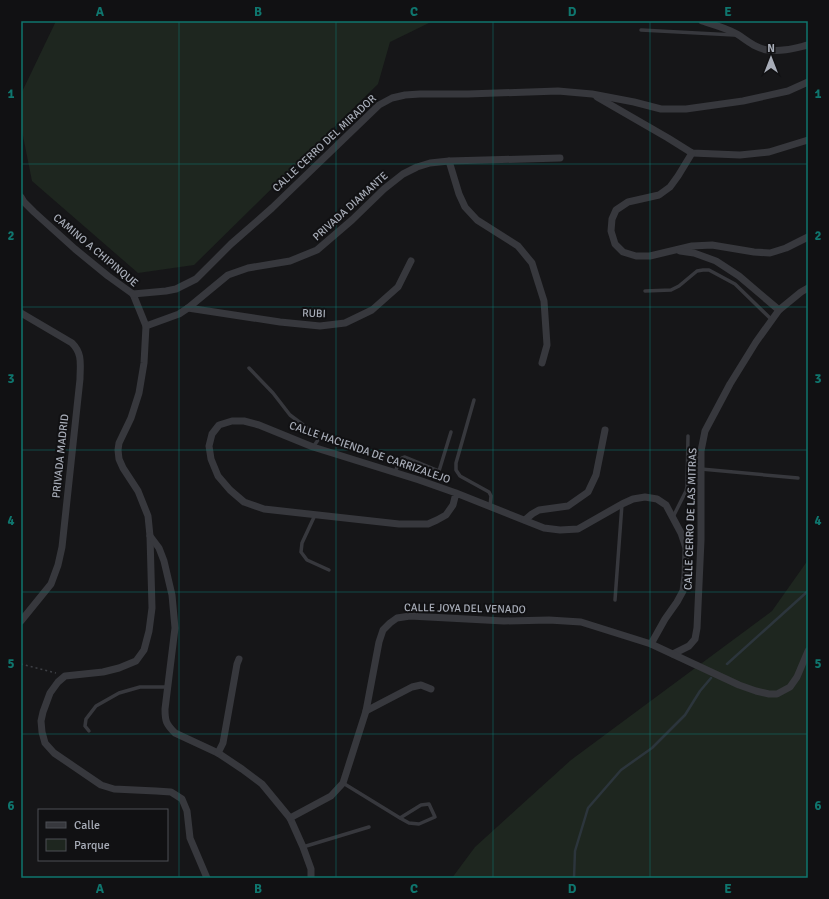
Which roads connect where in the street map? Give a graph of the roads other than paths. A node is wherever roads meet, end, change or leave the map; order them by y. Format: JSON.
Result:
{"nodes":[{"id":1,"x":702,"y":21,"type":"edge"},
{"id":2,"x":641,"y":30,"type":"dead end"},
{"id":3,"x":738,"y":35,"type":"junction"},
{"id":4,"x":808,"y":45,"type":"edge"},
{"id":5,"x":808,"y":82,"type":"edge"},
{"id":6,"x":592,"y":94,"type":"junction"},
{"id":7,"x":808,"y":140,"type":"edge"},
{"id":8,"x":692,"y":153,"type":"junction"},
{"id":9,"x":560,"y":158,"type":"dead end"},
{"id":10,"x":449,"y":161,"type":"junction"},
{"id":11,"x":21,"y":198,"type":"edge"},
{"id":12,"x":808,"y":237,"type":"edge"},
{"id":13,"x":676,"y":250,"type":"junction"},
{"id":14,"x":411,"y":261,"type":"dead end"},
{"id":15,"x":808,"y":288,"type":"edge"},
{"id":16,"x":645,"y":291,"type":"dead end"},
{"id":17,"x":133,"y":294,"type":"junction"},
{"id":18,"x":188,"y":308,"type":"junction"},
{"id":19,"x":779,"y":310,"type":"junction"},
{"id":20,"x":21,"y":313,"type":"edge"},
{"id":21,"x":772,"y":320,"type":"junction"},
{"id":22,"x":146,"y":326,"type":"junction"},
{"id":23,"x":542,"y":363,"type":"dead end"},
{"id":24,"x":249,"y":368,"type":"dead end"},
{"id":25,"x":474,"y":400,"type":"dead end"},
{"id":26,"x":605,"y":430,"type":"dead end"},
{"id":27,"x":451,"y":432,"type":"dead end"},
{"id":28,"x":688,"y":436,"type":"dead end"},
{"id":29,"x":313,"y":447,"type":"junction"},
{"id":30,"x":701,"y":469,"type":"junction"},
{"id":31,"x":395,"y":472,"type":"junction"},
{"id":32,"x":798,"y":478,"type":"dead end"},
{"id":33,"x":456,"y":493,"type":"junction"},
{"id":34,"x":622,"y":504,"type":"junction"},
{"id":35,"x":490,"y":507,"type":"junction"},
{"id":36,"x":315,"y":514,"type":"junction"},
{"id":37,"x":673,"y":517,"type":"junction"},
{"id":38,"x":525,"y":520,"type":"junction"},
{"id":39,"x":150,"y":536,"type":"junction"},
{"id":40,"x":329,"y":570,"type":"dead end"},
{"id":41,"x":615,"y":600,"type":"dead end"},
{"id":42,"x":21,"y":622,"type":"edge"},
{"id":43,"x":651,"y":644,"type":"junction"},
{"id":44,"x":808,"y":651,"type":"edge"},
{"id":45,"x":673,"y":654,"type":"junction"},
{"id":46,"x":240,"y":659,"type":"dead end"},
{"id":47,"x":168,"y":687,"type":"junction"},
{"id":48,"x":431,"y":689,"type":"dead end"},
{"id":49,"x":366,"y":711,"type":"junction"},
{"id":50,"x":89,"y":731,"type":"dead end"},
{"id":51,"x":218,"y":753,"type":"junction"},
{"id":52,"x":342,"y":783,"type":"junction"},
{"id":53,"x":290,"y":818,"type":"junction"},
{"id":54,"x":400,"y":818,"type":"junction"},
{"id":55,"x":369,"y":827,"type":"dead end"},
{"id":56,"x":303,"y":847,"type":"junction"},
{"id":57,"x":206,"y":878,"type":"edge"},
{"id":58,"x":311,"y":878,"type":"edge"}],
"edges":[{"from":1,"to":3,"type":"street"},
{"from":2,"to":3,"type":"lane"},
{"from":3,"to":4,"type":"street"},
{"from":5,"to":6,"type":"street"},
{"from":6,"to":8,"type":"street","name":"CALLE CERRO DEL MIRADOR"},
{"from":6,"to":17,"type":"street","name":"CALLE CERRO DEL MIRADOR"},
{"from":7,"to":8,"type":"street"},
{"from":8,"to":13,"type":"street"},
{"from":9,"to":10,"type":"street","name":"PRIVADA DIAMANTE"},
{"from":10,"to":18,"type":"street","name":"PRIVADA DIAMANTE"},
{"from":10,"to":23,"type":"street"},
{"from":11,"to":17,"type":"street","name":"CAMINO A CHIPINQUE"},
{"from":12,"to":13,"type":"street"},
{"from":13,"to":19,"type":"street"},
{"from":14,"to":18,"type":"street","name":"RUBI"},
{"from":15,"to":19,"type":"street","name":"CALLE CERRO DE LAS MITRAS"},
{"from":16,"to":21,"type":"lane"},
{"from":17,"to":22,"type":"street","name":"CAMINO A CHIPINQUE"},
{"from":18,"to":22,"type":"street","name":"PRIVADA DIAMANTE"},
{"from":19,"to":21,"type":"street","name":"CALLE CERRO DE LAS MITRAS"},
{"from":20,"to":42,"type":"street","name":"PRIVADA MADRID"},
{"from":21,"to":30,"type":"street","name":"CALLE CERRO DE LAS MITRAS"},
{"from":22,"to":39,"type":"street","name":"CAMINO A CHIPINQUE"},
{"from":24,"to":29,"type":"lane"},
{"from":25,"to":35,"type":"lane"},
{"from":26,"to":38,"type":"street"},
{"from":27,"to":31,"type":"lane"},
{"from":28,"to":37,"type":"lane"},
{"from":29,"to":31,"type":"street","name":"CALLE HACIENDA DE CARRIZALEJO"},
{"from":29,"to":36,"type":"street","name":"CALLE HACIENDA DE CARRIZALEJO"},
{"from":30,"to":32,"type":"lane"},
{"from":30,"to":45,"type":"street","name":"CALLE CERRO DE LAS MITRAS"},
{"from":31,"to":33,"type":"street","name":"CALLE HACIENDA DE CARRIZALEJO"},
{"from":33,"to":35,"type":"street","name":"CALLE HACIENDA DE CARRIZALEJO"},
{"from":33,"to":36,"type":"street","name":"CALLE HACIENDA DE CARRIZALEJO"},
{"from":34,"to":37,"type":"street","name":"CALLE HACIENDA DE CARRIZALEJO"},
{"from":34,"to":38,"type":"street","name":"CALLE HACIENDA DE CARRIZALEJO"},
{"from":34,"to":41,"type":"lane"},
{"from":35,"to":38,"type":"street","name":"CALLE HACIENDA DE CARRIZALEJO"},
{"from":36,"to":40,"type":"lane"},
{"from":37,"to":43,"type":"street","name":"CALLE HACIENDA DE CARRIZALEJO"},
{"from":39,"to":47,"type":"street"},
{"from":39,"to":57,"type":"street","name":"CAMINO A CHIPINQUE"},
{"from":43,"to":45,"type":"street","name":"CALLE JOYA DEL VENADO"},
{"from":43,"to":49,"type":"street","name":"CALLE JOYA DEL VENADO"},
{"from":44,"to":45,"type":"street","name":"CALLE JOYA DEL VENADO"},
{"from":46,"to":51,"type":"street"},
{"from":47,"to":50,"type":"lane"},
{"from":47,"to":51,"type":"street"},
{"from":48,"to":49,"type":"street"},
{"from":49,"to":52,"type":"street","name":"CALLE JOYA DEL VENADO"},
{"from":51,"to":53,"type":"street"},
{"from":52,"to":53,"type":"street","name":"CALLE JOYA DEL VENADO"},
{"from":52,"to":54,"type":"lane"},
{"from":53,"to":56,"type":"street"},
{"from":54,"to":54,"type":"lane"},
{"from":55,"to":56,"type":"lane"},
{"from":56,"to":58,"type":"street"}]}
